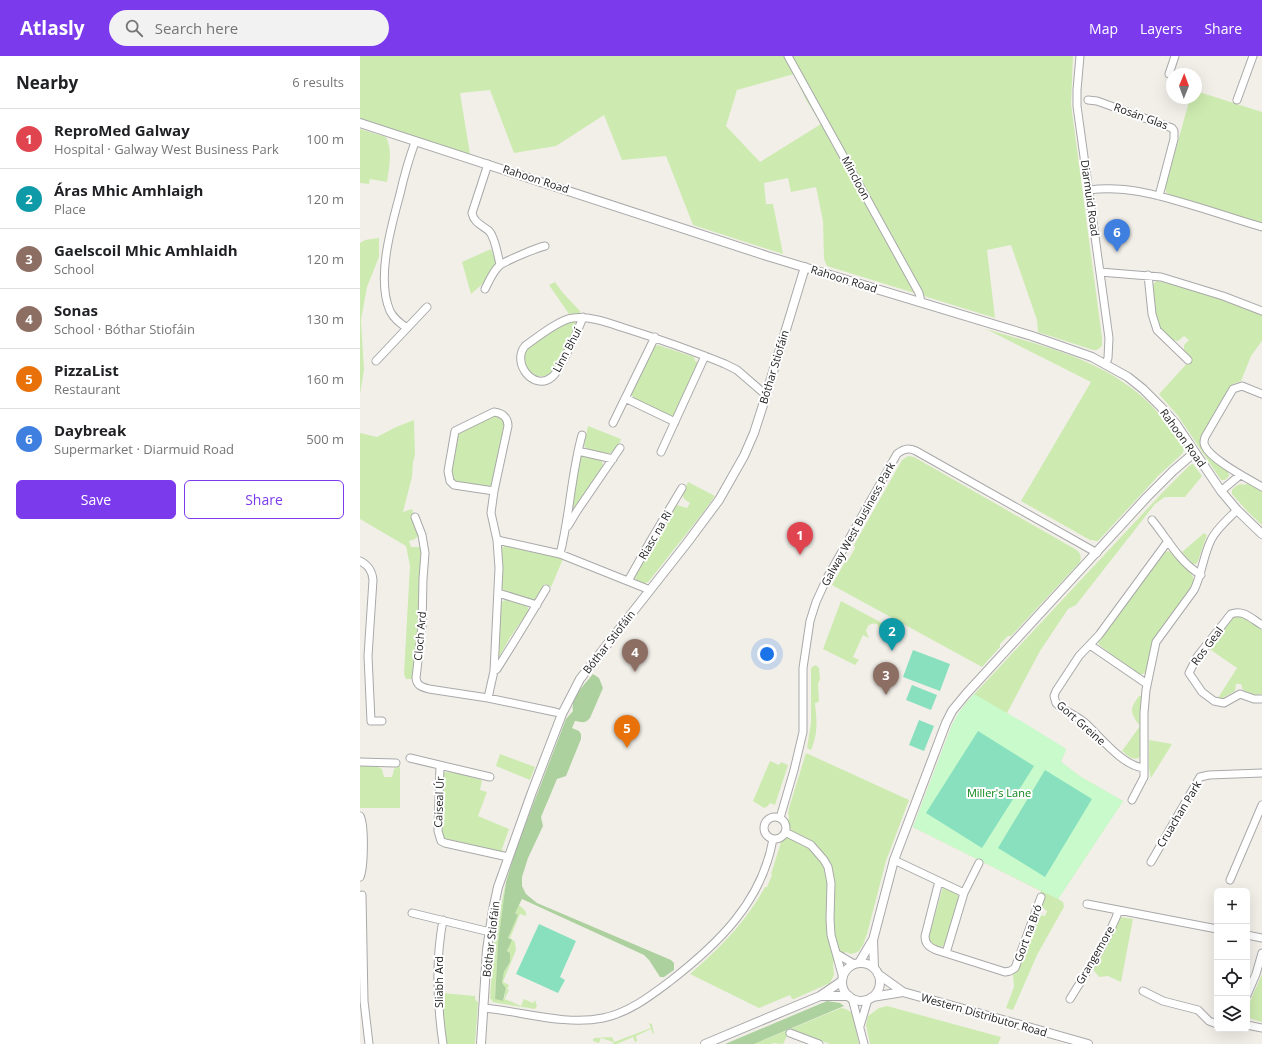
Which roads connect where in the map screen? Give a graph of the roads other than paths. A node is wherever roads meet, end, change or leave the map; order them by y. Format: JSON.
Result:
{"nodes":[{"id":1,"x":788,"y":56,"type":"edge"},
{"id":2,"x":1080,"y":56,"type":"edge"},
{"id":3,"x":1176,"y":56,"type":"edge"},
{"id":4,"x":1253,"y":56,"type":"edge"},
{"id":5,"x":1172,"y":68,"type":"edge"},
{"id":6,"x":1088,"y":100,"type":"dead end"},
{"id":7,"x":1237,"y":100,"type":"dead end"},
{"id":8,"x":360,"y":123,"type":"edge"},
{"id":9,"x":415,"y":142,"type":"junction"},
{"id":10,"x":488,"y":164,"type":"junction"},
{"id":11,"x":1089,"y":190,"type":"junction"},
{"id":12,"x":1159,"y":196,"type":"junction"},
{"id":13,"x":1262,"y":227,"type":"edge"},
{"id":14,"x":545,"y":246,"type":"dead end"},
{"id":15,"x":500,"y":265,"type":"junction"},
{"id":16,"x":805,"y":267,"type":"junction"},
{"id":17,"x":1100,"y":272,"type":"junction"},
{"id":18,"x":1148,"y":275,"type":"junction"},
{"id":19,"x":485,"y":289,"type":"dead end"},
{"id":20,"x":921,"y":302,"type":"junction"},
{"id":21,"x":427,"y":307,"type":"dead end"},
{"id":22,"x":1262,"y":311,"type":"edge"},
{"id":23,"x":583,"y":318,"type":"junction"},
{"id":24,"x":407,"y":328,"type":"junction"},
{"id":25,"x":655,"y":337,"type":"junction"},
{"id":26,"x":705,"y":356,"type":"junction"},
{"id":27,"x":1188,"y":360,"type":"dead end"},
{"id":28,"x":376,"y":361,"type":"dead end"},
{"id":29,"x":1106,"y":363,"type":"junction"},
{"id":30,"x":1262,"y":394,"type":"edge"},
{"id":31,"x":766,"y":395,"type":"junction"},
{"id":32,"x":624,"y":398,"type":"junction"},
{"id":33,"x":675,"y":422,"type":"junction"},
{"id":34,"x":613,"y":423,"type":"dead end"},
{"id":35,"x":582,"y":435,"type":"dead end"},
{"id":36,"x":620,"y":448,"type":"dead end"},
{"id":37,"x":578,"y":451,"type":"junction"},
{"id":38,"x":661,"y":452,"type":"dead end"},
{"id":39,"x":1195,"y":452,"type":"junction"},
{"id":40,"x":613,"y":459,"type":"junction"},
{"id":41,"x":1240,"y":475,"type":"junction"},
{"id":42,"x":1262,"y":487,"type":"edge"},
{"id":43,"x":682,"y":488,"type":"dead end"},
{"id":44,"x":494,"y":491,"type":"junction"},
{"id":45,"x":1221,"y":491,"type":"junction"},
{"id":46,"x":1237,"y":510,"type":"junction"},
{"id":47,"x":415,"y":517,"type":"dead end"},
{"id":48,"x":1152,"y":520,"type":"dead end"},
{"id":49,"x":566,"y":531,"type":"junction"},
{"id":50,"x":1262,"y":534,"type":"edge"},
{"id":51,"x":497,"y":540,"type":"junction"},
{"id":52,"x":1168,"y":541,"type":"junction"},
{"id":53,"x":1096,"y":553,"type":"junction"},
{"id":54,"x":560,"y":554,"type":"junction"},
{"id":55,"x":360,"y":561,"type":"edge"},
{"id":56,"x":1201,"y":574,"type":"junction"},
{"id":57,"x":628,"y":581,"type":"junction"},
{"id":58,"x":546,"y":589,"type":"dead end"},
{"id":59,"x":650,"y":590,"type":"junction"},
{"id":60,"x":498,"y":593,"type":"junction"},
{"id":61,"x":537,"y":605,"type":"junction"},
{"id":62,"x":1262,"y":625,"type":"edge"},
{"id":63,"x":1090,"y":645,"type":"junction"},
{"id":64,"x":494,"y":672,"type":"junction"},
{"id":65,"x":1147,"y":684,"type":"junction"},
{"id":66,"x":488,"y":698,"type":"junction"},
{"id":67,"x":1262,"y":698,"type":"edge"},
{"id":68,"x":562,"y":714,"type":"junction"},
{"id":69,"x":382,"y":722,"type":"dead end"},
{"id":70,"x":410,"y":758,"type":"dead end"},
{"id":71,"x":360,"y":762,"type":"edge"},
{"id":72,"x":396,"y":763,"type":"dead end"},
{"id":73,"x":440,"y":766,"type":"junction"},
{"id":74,"x":1144,"y":768,"type":"junction"},
{"id":75,"x":1262,"y":773,"type":"edge"},
{"id":76,"x":490,"y":777,"type":"dead end"},
{"id":77,"x":1132,"y":800,"type":"dead end"},
{"id":78,"x":1262,"y":805,"type":"edge"},
{"id":79,"x":360,"y":816,"type":"edge"},
{"id":80,"x":780,"y":818,"type":"junction"},
{"id":81,"x":785,"y":832,"type":"junction"},
{"id":82,"x":773,"y":839,"type":"junction"},
{"id":83,"x":508,"y":857,"type":"junction"},
{"id":84,"x":894,"y":860,"type":"junction"},
{"id":85,"x":1151,"y":862,"type":"dead end"},
{"id":86,"x":979,"y":863,"type":"dead end"},
{"id":87,"x":360,"y":877,"type":"edge"},
{"id":88,"x":1230,"y":880,"type":"dead end"},
{"id":89,"x":939,"y":881,"type":"junction"},
{"id":90,"x":964,"y":893,"type":"junction"},
{"id":91,"x":362,"y":895,"type":"dead end"},
{"id":92,"x":1041,"y":898,"type":"dead end"},
{"id":93,"x":1087,"y":904,"type":"dead end"},
{"id":94,"x":1119,"y":910,"type":"junction"},
{"id":95,"x":412,"y":913,"type":"dead end"},
{"id":96,"x":443,"y":920,"type":"junction"},
{"id":97,"x":1214,"y":928,"type":"edge"},
{"id":98,"x":490,"y":932,"type":"junction"},
{"id":99,"x":1250,"y":936,"type":"edge"},
{"id":100,"x":1262,"y":938,"type":"edge"},
{"id":101,"x":873,"y":940,"type":"junction"},
{"id":102,"x":946,"y":953,"type":"junction"},
{"id":103,"x":1262,"y":953,"type":"edge"},
{"id":104,"x":837,"y":954,"type":"junction"},
{"id":105,"x":856,"y":964,"type":"junction"},
{"id":106,"x":876,"y":971,"type":"junction"},
{"id":107,"x":842,"y":979,"type":"junction"},
{"id":108,"x":1250,"y":988,"type":"edge"},
{"id":109,"x":1143,"y":991,"type":"dead end"},
{"id":110,"x":903,"y":992,"type":"junction"},
{"id":111,"x":820,"y":996,"type":"junction"},
{"id":112,"x":850,"y":997,"type":"junction"},
{"id":113,"x":870,"y":998,"type":"junction"},
{"id":114,"x":1070,"y":999,"type":"dead end"},
{"id":115,"x":362,"y":1001,"type":"edge"},
{"id":116,"x":483,"y":1008,"type":"junction"},
{"id":117,"x":1214,"y":1023,"type":"edge"},
{"id":118,"x":860,"y":1026,"type":"junction"},
{"id":119,"x":1250,"y":1026,"type":"edge"},
{"id":120,"x":1262,"y":1028,"type":"edge"},
{"id":121,"x":790,"y":1033,"type":"dead end"},
{"id":122,"x":811,"y":1043,"type":"edge"},
{"id":123,"x":369,"y":1044,"type":"edge"},
{"id":124,"x":443,"y":1044,"type":"edge"},
{"id":125,"x":481,"y":1044,"type":"edge"},
{"id":126,"x":705,"y":1044,"type":"edge"},
{"id":127,"x":819,"y":1044,"type":"edge"},
{"id":128,"x":864,"y":1044,"type":"edge"},
{"id":129,"x":1088,"y":1044,"type":"edge"}],
"edges":[{"from":1,"to":20,"type":"street","name":"Mincloon"},
{"from":2,"to":11,"type":"street","name":"Diarmuid Road"},
{"from":3,"to":5,"type":"street"},
{"from":4,"to":7,"type":"street"},
{"from":6,"to":12,"type":"street","name":"Rosán Glas"},
{"from":8,"to":9,"type":"street","name":"Rahoon Road"},
{"from":9,"to":10,"type":"street","name":"Rahoon Road"},
{"from":9,"to":24,"type":"street"},
{"from":10,"to":15,"type":"street"},
{"from":10,"to":16,"type":"street","name":"Rahoon Road"},
{"from":11,"to":12,"type":"street"},
{"from":11,"to":17,"type":"street","name":"Diarmuid Road"},
{"from":12,"to":13,"type":"street"},
{"from":14,"to":15,"type":"street"},
{"from":15,"to":19,"type":"street"},
{"from":16,"to":20,"type":"street","name":"Rahoon Road"},
{"from":16,"to":31,"type":"street","name":"Bóthar Stiofáin"},
{"from":17,"to":18,"type":"street"},
{"from":17,"to":29,"type":"street","name":"Diarmuid Road"},
{"from":18,"to":22,"type":"street"},
{"from":18,"to":27,"type":"street"},
{"from":20,"to":29,"type":"street","name":"Rahoon Road"},
{"from":21,"to":24,"type":"street"},
{"from":23,"to":23,"type":"street","name":"Linn Bhuí"},
{"from":23,"to":25,"type":"street","name":"Linn Bhuí"},
{"from":24,"to":28,"type":"street"},
{"from":25,"to":26,"type":"street","name":"Linn Bhuí"},
{"from":25,"to":32,"type":"street"},
{"from":26,"to":31,"type":"street","name":"Linn Bhuí"},
{"from":26,"to":33,"type":"street"},
{"from":29,"to":39,"type":"street","name":"Rahoon Road"},
{"from":30,"to":41,"type":"street"},
{"from":31,"to":59,"type":"street","name":"Bóthar Stiofáin"},
{"from":32,"to":33,"type":"street"},
{"from":32,"to":34,"type":"street"},
{"from":33,"to":38,"type":"street"},
{"from":35,"to":37,"type":"street"},
{"from":36,"to":40,"type":"street"},
{"from":37,"to":40,"type":"street"},
{"from":37,"to":49,"type":"street"},
{"from":39,"to":45,"type":"street","name":"Rahoon Road"},
{"from":39,"to":53,"type":"street"},
{"from":40,"to":49,"type":"street"},
{"from":41,"to":42,"type":"street"},
{"from":41,"to":45,"type":"street"},
{"from":43,"to":57,"type":"street","name":"Riasc na Ri"},
{"from":44,"to":44,"type":"street"},
{"from":44,"to":51,"type":"street"},
{"from":45,"to":46,"type":"street","name":"Rahoon Road"},
{"from":46,"to":50,"type":"street","name":"Rahoon Road"},
{"from":46,"to":56,"type":"street"},
{"from":47,"to":66,"type":"street","name":"Cloch Ard"},
{"from":48,"to":52,"type":"street"},
{"from":49,"to":54,"type":"street"},
{"from":51,"to":54,"type":"street"},
{"from":51,"to":60,"type":"street"},
{"from":52,"to":56,"type":"street"},
{"from":52,"to":63,"type":"street","name":"Gort Greine"},
{"from":53,"to":80,"type":"street","name":"Galway West Business Park"},
{"from":53,"to":84,"type":"street"},
{"from":54,"to":57,"type":"street"},
{"from":55,"to":69,"type":"street"},
{"from":56,"to":65,"type":"street"},
{"from":57,"to":59,"type":"street"},
{"from":58,"to":61,"type":"street"},
{"from":59,"to":68,"type":"street","name":"Bóthar Stiofáin"},
{"from":60,"to":61,"type":"street"},
{"from":60,"to":64,"type":"street"},
{"from":61,"to":64,"type":"street"},
{"from":62,"to":67,"type":"street","name":"Ros Geal"},
{"from":63,"to":65,"type":"street"},
{"from":63,"to":74,"type":"street","name":"Gort Greine"},
{"from":64,"to":66,"type":"street"},
{"from":65,"to":74,"type":"street"},
{"from":66,"to":68,"type":"street","name":"Cloch Ard"},
{"from":68,"to":83,"type":"street","name":"Bóthar Stiofáin"},
{"from":70,"to":73,"type":"street","name":"Caiseal Úr"},
{"from":71,"to":72,"type":"street"},
{"from":73,"to":76,"type":"street","name":"Caiseal Úr"},
{"from":73,"to":83,"type":"street","name":"Caiseal Úr"},
{"from":74,"to":77,"type":"street"},
{"from":75,"to":85,"type":"street","name":"Cruachan Park"},
{"from":78,"to":88,"type":"street"},
{"from":79,"to":87,"type":"street"},
{"from":80,"to":81,"type":"street"},
{"from":80,"to":82,"type":"street"},
{"from":81,"to":82,"type":"street"},
{"from":81,"to":104,"type":"street"},
{"from":82,"to":116,"type":"street"},
{"from":83,"to":98,"type":"street","name":"Bóthar Stiofáin"},
{"from":84,"to":89,"type":"street"},
{"from":84,"to":101,"type":"street"},
{"from":86,"to":90,"type":"street"},
{"from":89,"to":90,"type":"street"},
{"from":89,"to":102,"type":"street","name":"Gort na Bró"},
{"from":90,"to":102,"type":"street"},
{"from":91,"to":115,"type":"street"},
{"from":92,"to":102,"type":"street","name":"Gort na Bró"},
{"from":93,"to":94,"type":"street","name":"Grangemore"},
{"from":94,"to":97,"type":"street","name":"Grangemore"},
{"from":94,"to":114,"type":"street","name":"Grangemore"},
{"from":95,"to":96,"type":"street"},
{"from":96,"to":98,"type":"street"},
{"from":96,"to":124,"type":"street","name":"Sliabh Ard"},
{"from":98,"to":116,"type":"street","name":"Bóthar Stiofáin"},
{"from":99,"to":100,"type":"street"},
{"from":101,"to":105,"type":"street"},
{"from":101,"to":106,"type":"street"},
{"from":103,"to":108,"type":"street"},
{"from":104,"to":105,"type":"street"},
{"from":104,"to":107,"type":"street"},
{"from":105,"to":106,"type":"street"},
{"from":105,"to":107,"type":"street"},
{"from":106,"to":110,"type":"street","name":"Western Distributor Road"},
{"from":106,"to":113,"type":"street"},
{"from":107,"to":111,"type":"street"},
{"from":107,"to":112,"type":"street"},
{"from":109,"to":117,"type":"street"},
{"from":110,"to":113,"type":"street","name":"Western Distributor Road"},
{"from":110,"to":129,"type":"street","name":"Western Distributor Road"},
{"from":111,"to":112,"type":"street"},
{"from":111,"to":126,"type":"street"},
{"from":112,"to":113,"type":"street"},
{"from":112,"to":118,"type":"street"},
{"from":113,"to":118,"type":"street"},
{"from":115,"to":123,"type":"street"},
{"from":116,"to":125,"type":"street","name":"Bóthar Stiofáin"},
{"from":118,"to":128,"type":"street"},
{"from":119,"to":120,"type":"street"},
{"from":121,"to":122,"type":"street"},
{"from":122,"to":127,"type":"street"}]}
